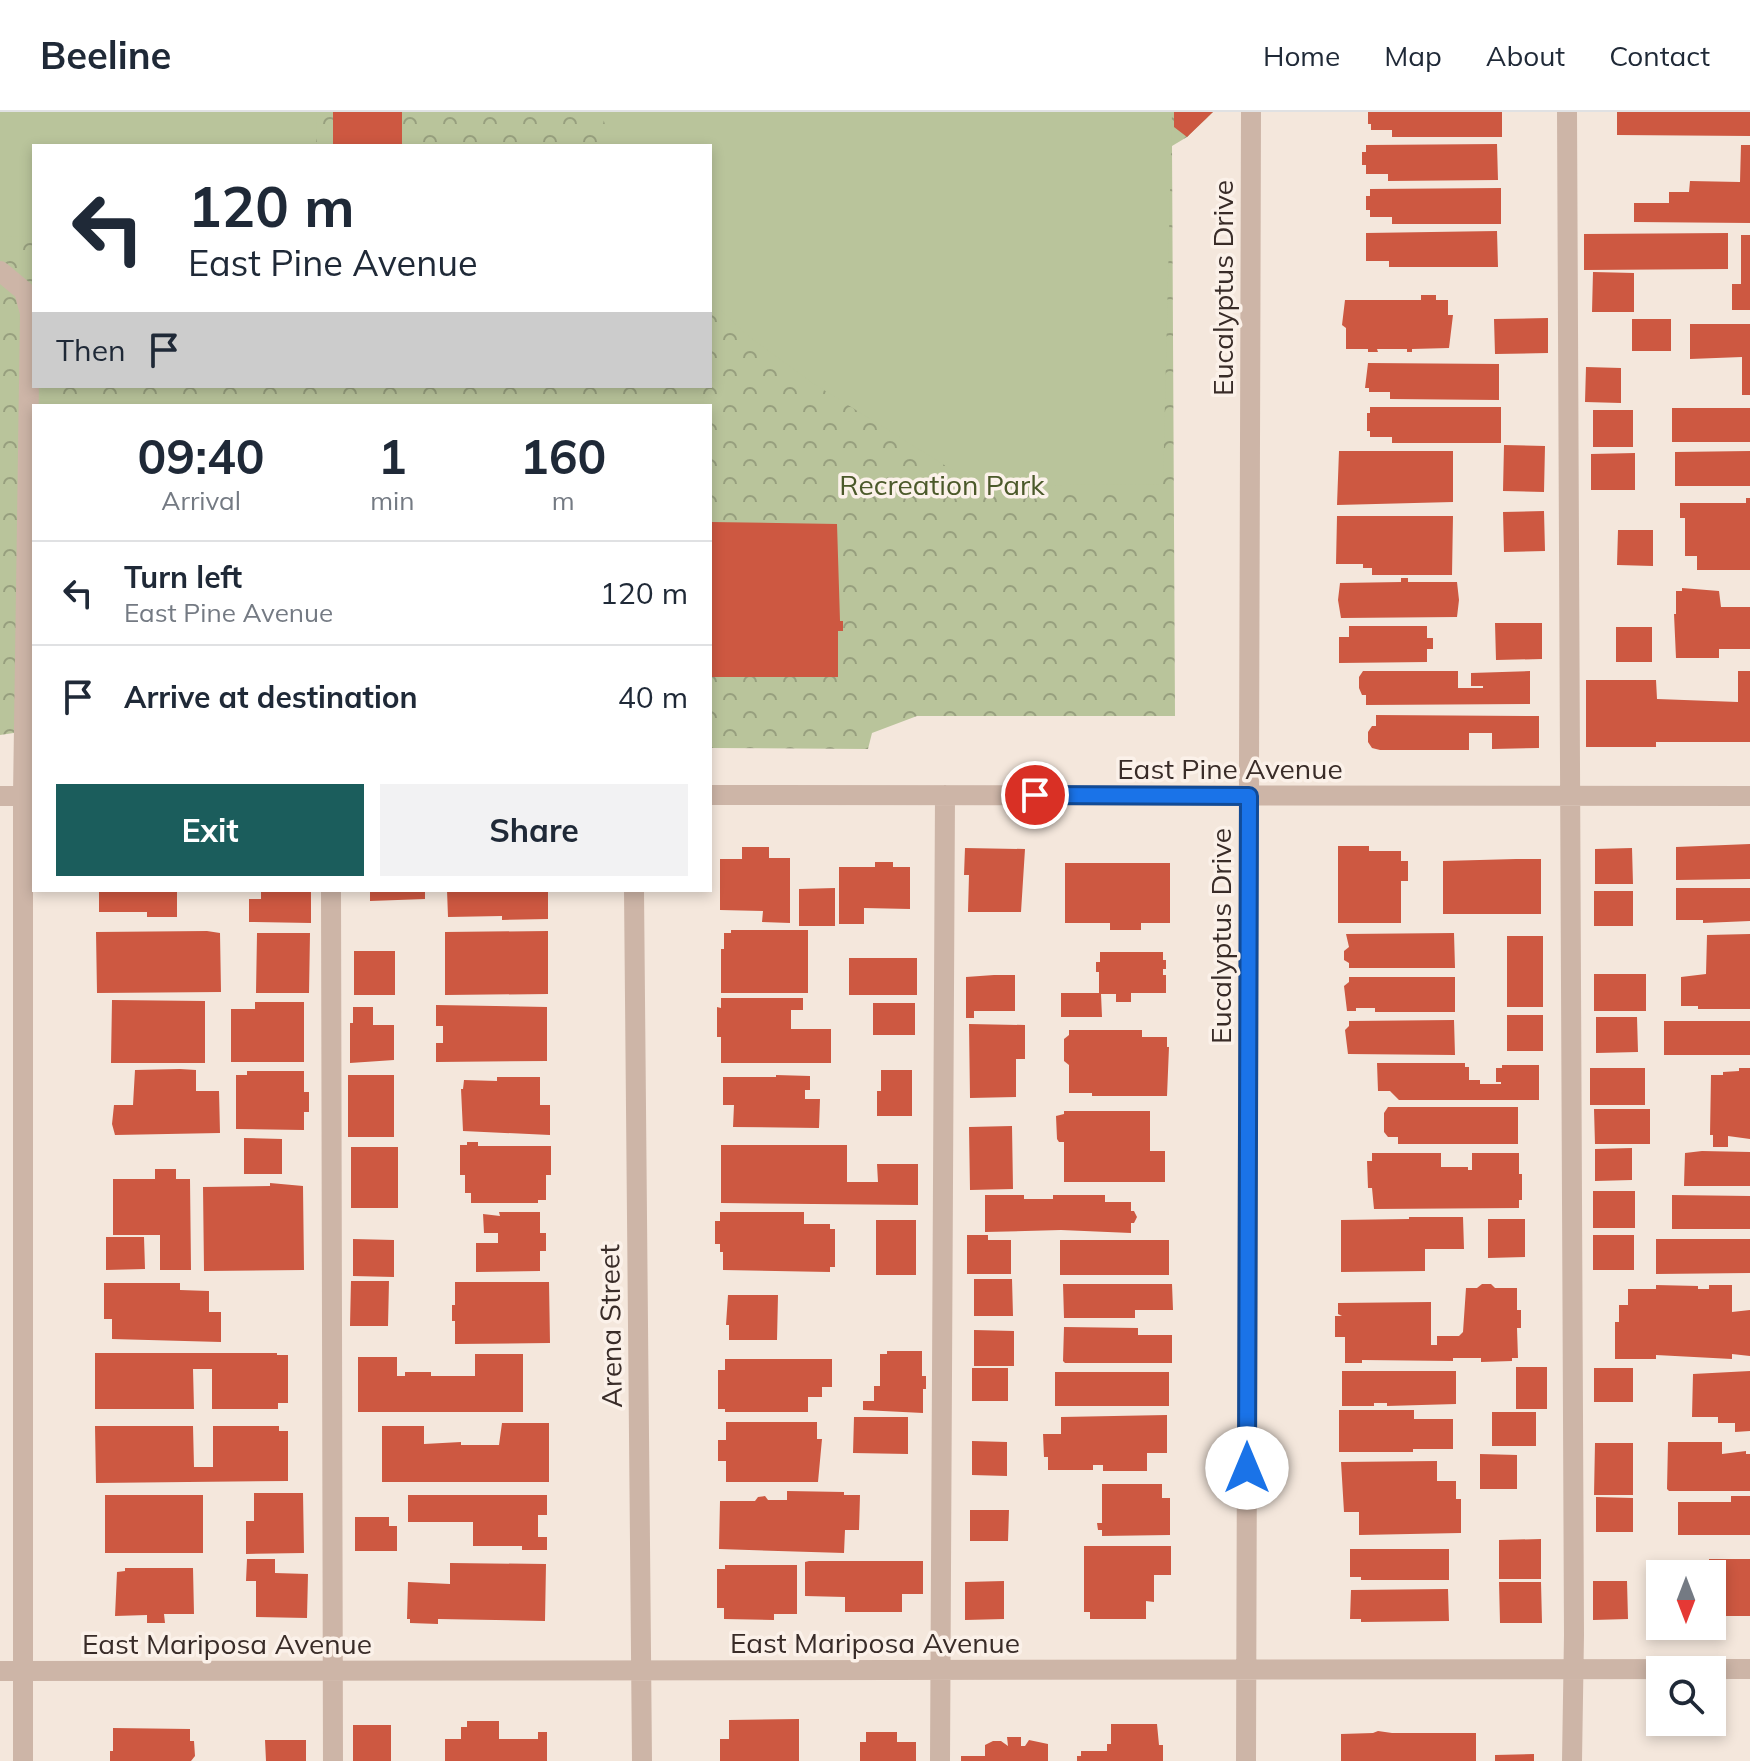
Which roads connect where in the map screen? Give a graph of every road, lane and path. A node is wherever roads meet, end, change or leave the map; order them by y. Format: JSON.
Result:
{"nodes":[{"id":1,"x":1251,"y":112,"type":"edge"},
{"id":2,"x":1567,"y":112,"type":"edge"},
{"id":3,"x":0,"y":271,"type":"edge"},
{"id":4,"x":712,"y":795,"type":"edge"},
{"id":5,"x":945,"y":795,"type":"junction"},
{"id":6,"x":0,"y":796,"type":"edge"},
{"id":7,"x":29,"y":796,"type":"edge"},
{"id":8,"x":1249,"y":796,"type":"junction"},
{"id":9,"x":1572,"y":796,"type":"junction"},
{"id":10,"x":1750,"y":796,"type":"edge"},
{"id":11,"x":331,"y":892,"type":"edge"},
{"id":12,"x":634,"y":892,"type":"edge"},
{"id":13,"x":1750,"y":1669,"type":"edge"},
{"id":14,"x":641,"y":1670,"type":"junction"},
{"id":15,"x":942,"y":1670,"type":"junction"},
{"id":16,"x":1246,"y":1670,"type":"junction"},
{"id":17,"x":1574,"y":1670,"type":"junction"},
{"id":18,"x":0,"y":1671,"type":"edge"},
{"id":19,"x":23,"y":1671,"type":"junction"},
{"id":20,"x":333,"y":1671,"type":"junction"},
{"id":21,"x":23,"y":1761,"type":"edge"},
{"id":22,"x":333,"y":1761,"type":"edge"},
{"id":23,"x":642,"y":1761,"type":"edge"},
{"id":24,"x":940,"y":1761,"type":"edge"},
{"id":25,"x":1246,"y":1761,"type":"edge"},
{"id":26,"x":1572,"y":1761,"type":"edge"}],
"edges":[{"from":1,"to":8,"type":"street","name":"Eucalyptus Drive"},
{"from":2,"to":9,"type":"street"},
{"from":3,"to":7,"type":"street"},
{"from":4,"to":5,"type":"street","name":"East Pine Avenue"},
{"from":5,"to":8,"type":"street","name":"East Pine Avenue"},
{"from":5,"to":15,"type":"street"},
{"from":6,"to":7,"type":"street"},
{"from":7,"to":19,"type":"street"},
{"from":8,"to":9,"type":"street","name":"East Pine Avenue"},
{"from":8,"to":16,"type":"street","name":"Eucalyptus Drive"},
{"from":9,"to":10,"type":"street","name":"East Pine Avenue"},
{"from":9,"to":17,"type":"street"},
{"from":11,"to":20,"type":"street"},
{"from":12,"to":14,"type":"street","name":"Arena Street"},
{"from":13,"to":17,"type":"street","name":"East Mariposa Avenue"},
{"from":14,"to":15,"type":"street","name":"East Mariposa Avenue"},
{"from":14,"to":20,"type":"street","name":"East Mariposa Avenue"},
{"from":14,"to":23,"type":"street","name":"Arena Street"},
{"from":15,"to":16,"type":"street","name":"East Mariposa Avenue"},
{"from":15,"to":24,"type":"street"},
{"from":16,"to":17,"type":"street","name":"East Mariposa Avenue"},
{"from":16,"to":25,"type":"street","name":"Eucalyptus Drive"},
{"from":17,"to":26,"type":"street"},
{"from":18,"to":19,"type":"street","name":"East Mariposa Avenue"},
{"from":19,"to":20,"type":"street","name":"East Mariposa Avenue"},
{"from":19,"to":21,"type":"street"},
{"from":20,"to":22,"type":"street"}]}
